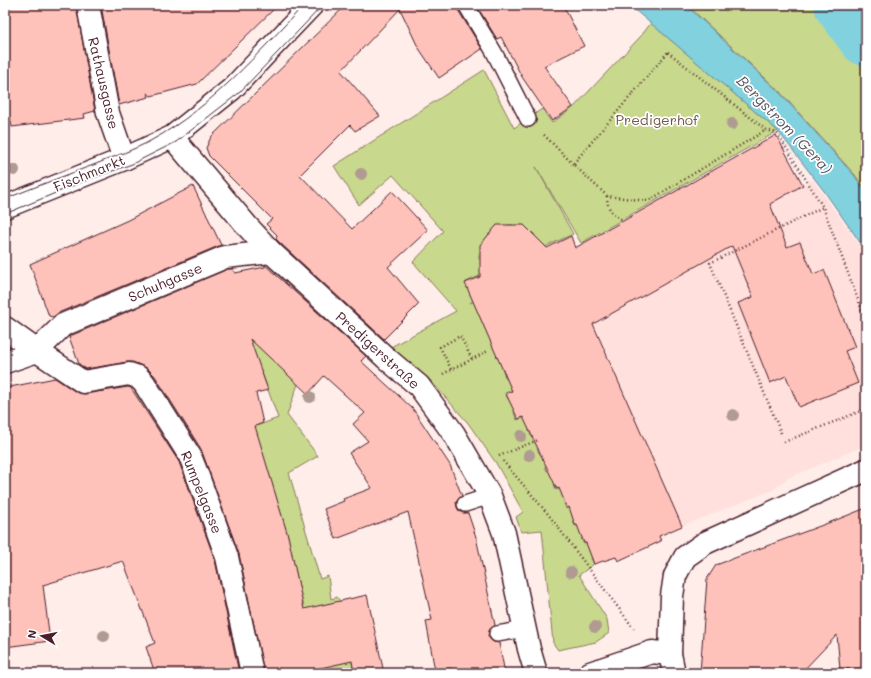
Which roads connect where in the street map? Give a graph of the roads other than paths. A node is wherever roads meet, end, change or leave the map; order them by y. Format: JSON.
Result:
{"nodes":[{"id":1,"x":88,"y":5,"type":"edge"},
{"id":2,"x":312,"y":5,"type":"edge"},
{"id":3,"x":466,"y":5,"type":"edge"},
{"id":4,"x":528,"y":119,"type":"road end"},
{"id":5,"x":172,"y":137,"type":"junction"},
{"id":6,"x":124,"y":159,"type":"junction"},
{"id":7,"x":5,"y":207,"type":"edge"},
{"id":8,"x":271,"y":252,"type":"junction"},
{"id":9,"x":5,"y":328,"type":"edge"},
{"id":10,"x":37,"y":351,"type":"junction"},
{"id":11,"x":5,"y":362,"type":"edge"},
{"id":12,"x":866,"y":470,"type":"edge"},
{"id":13,"x":490,"y":496,"type":"junction"},
{"id":14,"x":465,"y":504,"type":"dead end"},
{"id":15,"x":525,"y":629,"type":"junction"},
{"id":16,"x":497,"y":634,"type":"dead end"},
{"id":17,"x":665,"y":660,"type":"edge"},
{"id":18,"x":251,"y":670,"type":"edge"},
{"id":19,"x":536,"y":673,"type":"edge"},
{"id":20,"x":590,"y":673,"type":"edge"}],
"edges":[{"from":1,"to":6,"type":"street","name":"Rathausgasse"},
{"from":2,"to":5,"type":"street","name":"Fischmarkt"},
{"from":3,"to":4,"type":"lane"},
{"from":5,"to":6,"type":"street","name":"Fischmarkt"},
{"from":5,"to":8,"type":"street","name":"Predigerstraße"},
{"from":6,"to":7,"type":"street","name":"Fischmarkt"},
{"from":8,"to":10,"type":"street","name":"Schuhgasse"},
{"from":8,"to":13,"type":"street","name":"Predigerstraße"},
{"from":9,"to":10,"type":"street"},
{"from":10,"to":11,"type":"street"},
{"from":10,"to":18,"type":"street","name":"Rumpelgasse"},
{"from":12,"to":17,"type":"street"},
{"from":13,"to":14,"type":"lane"},
{"from":13,"to":15,"type":"street","name":"Predigerstraße"},
{"from":15,"to":16,"type":"lane"},
{"from":15,"to":19,"type":"street","name":"Predigerstraße"},
{"from":17,"to":20,"type":"street"}]}
